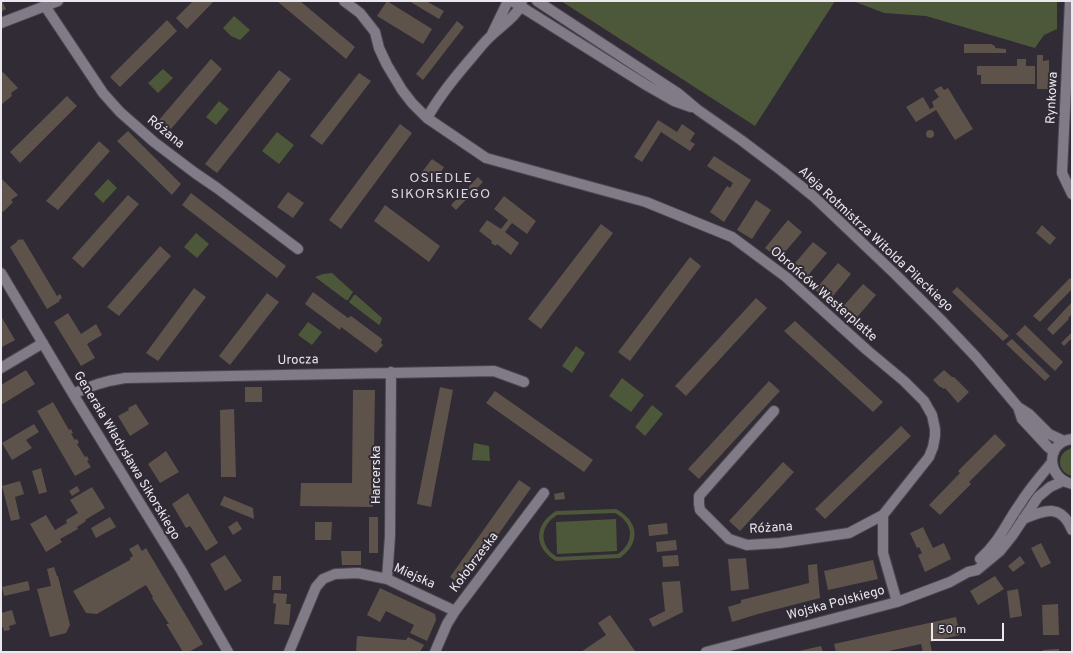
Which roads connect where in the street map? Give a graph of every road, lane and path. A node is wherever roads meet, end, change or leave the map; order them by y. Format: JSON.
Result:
{"nodes":[{"id":1,"x":58,"y":1,"type":"edge"},
{"id":2,"x":344,"y":1,"type":"edge"},
{"id":3,"x":508,"y":1,"type":"edge"},
{"id":4,"x":537,"y":1,"type":"edge"},
{"id":5,"x":1070,"y":1,"type":"edge"},
{"id":6,"x":518,"y":3,"type":"edge"},
{"id":7,"x":45,"y":6,"type":"junction"},
{"id":8,"x":1,"y":23,"type":"edge"},
{"id":9,"x":491,"y":36,"type":"junction"},
{"id":10,"x":698,"y":110,"type":"junction"},
{"id":11,"x":428,"y":118,"type":"junction"},
{"id":12,"x":1072,"y":194,"type":"edge"},
{"id":13,"x":298,"y":249,"type":"dead end"},
{"id":14,"x":1,"y":273,"type":"edge"},
{"id":15,"x":43,"y":343,"type":"junction"},
{"id":16,"x":1,"y":368,"type":"edge"},
{"id":17,"x":391,"y":372,"type":"junction"},
{"id":18,"x":524,"y":382,"type":"dead end"},
{"id":19,"x":73,"y":394,"type":"junction"},
{"id":20,"x":1018,"y":407,"type":"junction"},
{"id":21,"x":774,"y":411,"type":"dead end"},
{"id":22,"x":1068,"y":440,"type":"edge"},
{"id":23,"x":1053,"y":457,"type":"junction"},
{"id":24,"x":1068,"y":482,"type":"edge"},
{"id":25,"x":544,"y":493,"type":"dead end"},
{"id":26,"x":883,"y":515,"type":"junction"},
{"id":27,"x":1023,"y":519,"type":"junction"},
{"id":28,"x":1072,"y":530,"type":"edge"},
{"id":29,"x":968,"y":572,"type":"junction"},
{"id":30,"x":387,"y":579,"type":"junction"},
{"id":31,"x":897,"y":602,"type":"junction"},
{"id":32,"x":455,"y":611,"type":"junction"},
{"id":33,"x":228,"y":652,"type":"edge"},
{"id":34,"x":289,"y":652,"type":"edge"},
{"id":35,"x":435,"y":652,"type":"edge"},
{"id":36,"x":706,"y":652,"type":"edge"}],
"edges":[{"from":1,"to":7,"type":"street"},
{"from":2,"to":11,"type":"street","name":"Obrońców Westerplatte"},
{"from":3,"to":9,"type":"street"},
{"from":4,"to":10,"type":"street","name":"Aleja Rotmistrza Witolda Pileckiego"},
{"from":5,"to":12,"type":"street","name":"Rynkowa"},
{"from":6,"to":9,"type":"street"},
{"from":6,"to":10,"type":"street","name":"Aleja Rotmistrza Witolda Pileckiego"},
{"from":7,"to":8,"type":"street"},
{"from":7,"to":13,"type":"street","name":"Różana"},
{"from":9,"to":11,"type":"street"},
{"from":10,"to":20,"type":"street","name":"Aleja Rotmistrza Witolda Pileckiego"},
{"from":11,"to":26,"type":"street","name":"Obrońców Westerplatte"},
{"from":14,"to":15,"type":"street","name":"Generała Władysława Sikorskiego"},
{"from":15,"to":16,"type":"street"},
{"from":15,"to":19,"type":"street","name":"Generała Władysława Sikorskiego"},
{"from":17,"to":18,"type":"street","name":"Urocza"},
{"from":17,"to":19,"type":"street","name":"Urocza"},
{"from":17,"to":30,"type":"street","name":"Harcerska"},
{"from":19,"to":33,"type":"street","name":"Generała Władysława Sikorskiego"},
{"from":20,"to":22,"type":"street","name":"Aleja Rotmistrza Witolda Pileckiego"},
{"from":20,"to":23,"type":"street","name":"Aleja Rotmistrza Witolda Pileckiego"},
{"from":21,"to":26,"type":"street","name":"Różana"},
{"from":22,"to":23,"type":"street","name":"Wojska Polskiego"},
{"from":23,"to":24,"type":"street","name":"Aleja Rotmistrza Witolda Pileckiego"},
{"from":23,"to":29,"type":"street","name":"Wojska Polskiego"},
{"from":24,"to":27,"type":"street","name":"Wojska Polskiego"},
{"from":25,"to":32,"type":"street","name":"Kołobrzeska"},
{"from":26,"to":31,"type":"street"},
{"from":27,"to":28,"type":"street"},
{"from":27,"to":29,"type":"street","name":"Wojska Polskiego"},
{"from":29,"to":31,"type":"street","name":"Wojska Polskiego"},
{"from":30,"to":32,"type":"street","name":"Miejska"},
{"from":30,"to":34,"type":"street","name":"Miejska"},
{"from":31,"to":36,"type":"street","name":"Wojska Polskiego"},
{"from":32,"to":35,"type":"street","name":"Kołobrzeska"}]}
